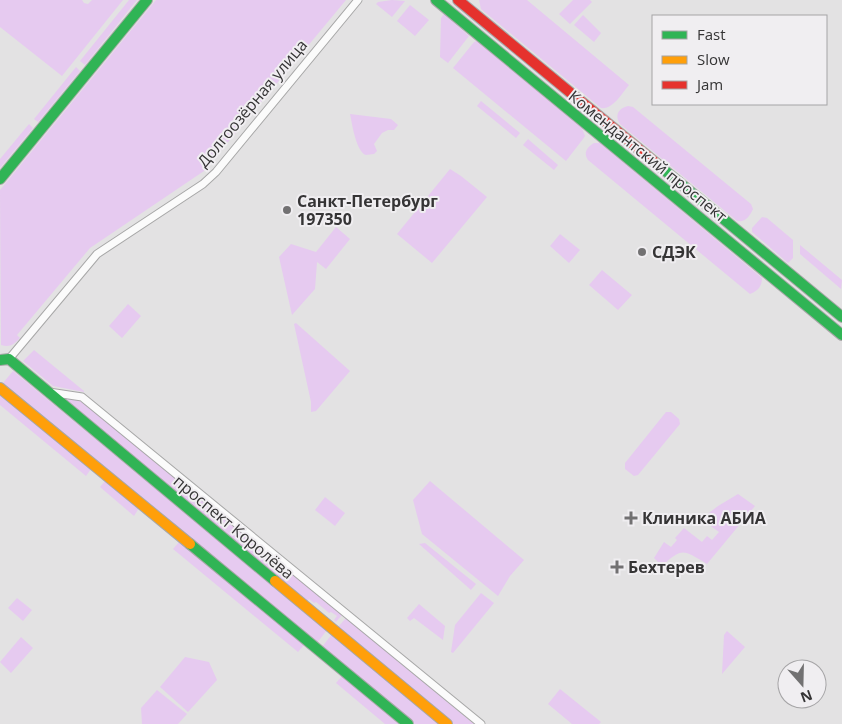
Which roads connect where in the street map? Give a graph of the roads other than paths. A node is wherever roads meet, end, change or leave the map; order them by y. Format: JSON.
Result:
{"nodes":[{"id":1,"x":147,"y":0,"type":"edge"},
{"id":2,"x":358,"y":0,"type":"edge"},
{"id":3,"x":436,"y":0,"type":"edge"},
{"id":4,"x":458,"y":0,"type":"edge"},
{"id":5,"x":0,"y":179,"type":"edge"},
{"id":6,"x":842,"y":317,"type":"edge"},
{"id":7,"x":842,"y":335,"type":"edge"},
{"id":8,"x":4,"y":359,"type":"edge"},
{"id":9,"x":0,"y":388,"type":"edge"},
{"id":10,"x":49,"y":392,"type":"junction"},
{"id":11,"x":408,"y":724,"type":"edge"},
{"id":12,"x":447,"y":724,"type":"edge"},
{"id":13,"x":481,"y":724,"type":"edge"}],
"edges":[{"from":1,"to":5,"type":"main road"},
{"from":2,"to":8,"type":"street","name":"Долгоозёрная улица"},
{"from":3,"to":7,"type":"main road","name":"Комендантский проспект"},
{"from":4,"to":6,"type":"main road","name":"Комендантский проспект"},
{"from":8,"to":10,"type":"main road","name":"проспект Королёва"},
{"from":9,"to":11,"type":"main road"},
{"from":10,"to":12,"type":"main road","name":"проспект Королёва"},
{"from":10,"to":13,"type":"street"}]}
